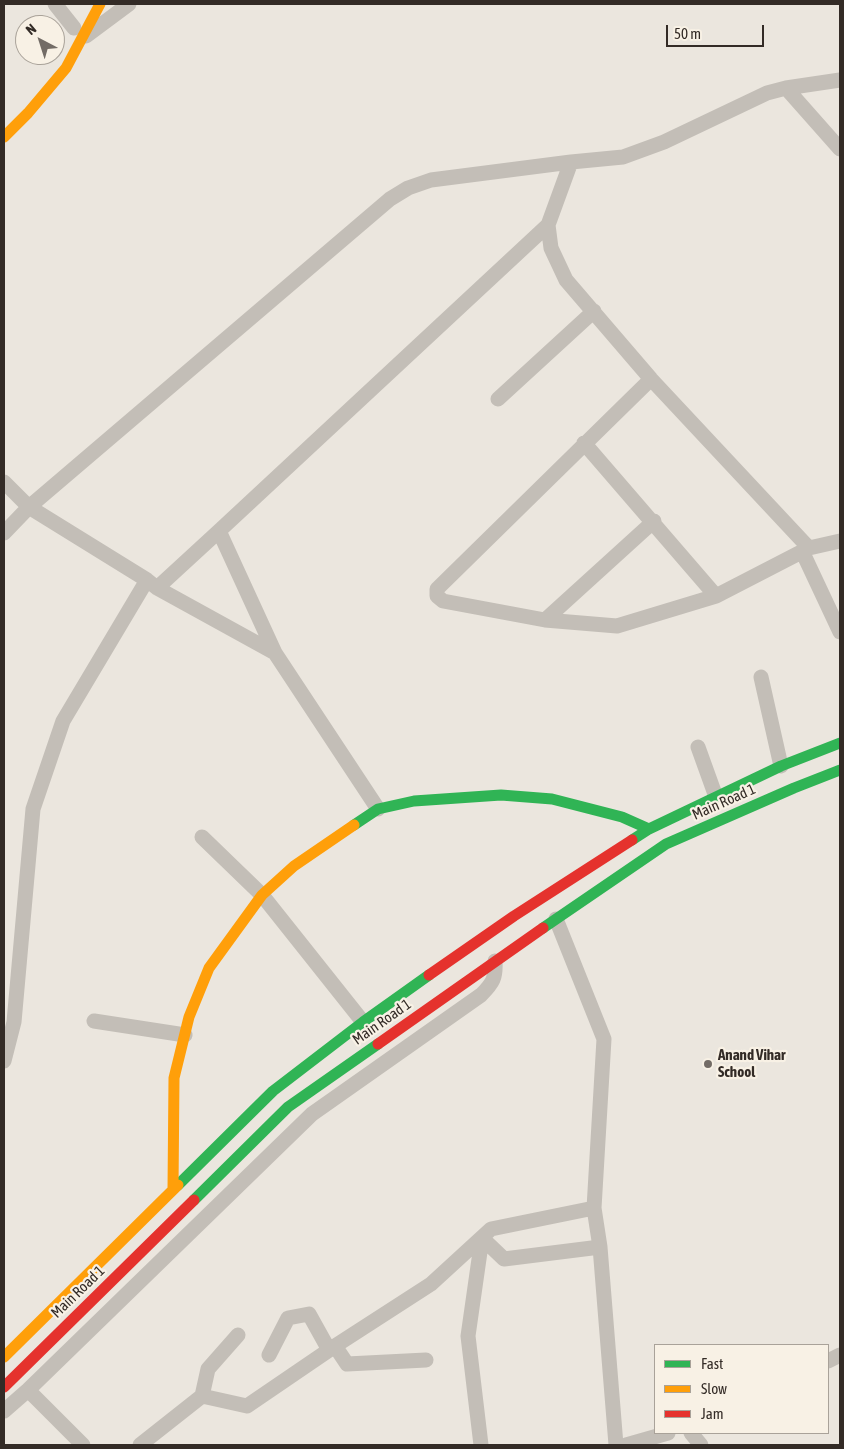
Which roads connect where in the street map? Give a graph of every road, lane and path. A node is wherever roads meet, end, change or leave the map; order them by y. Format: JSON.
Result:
{"nodes":[{"id":1,"x":55,"y":4,"type":"edge"},
{"id":2,"x":100,"y":4,"type":"edge"},
{"id":3,"x":129,"y":4,"type":"edge"},
{"id":4,"x":78,"y":29,"type":"junction"},
{"id":5,"x":65,"y":47,"type":"edge"},
{"id":6,"x":840,"y":80,"type":"edge"},
{"id":7,"x":786,"y":88,"type":"junction"},
{"id":8,"x":4,"y":137,"type":"edge"},
{"id":9,"x":840,"y":149,"type":"edge"},
{"id":10,"x":571,"y":162,"type":"junction"},
{"id":11,"x":548,"y":225,"type":"junction"},
{"id":12,"x":594,"y":312,"type":"junction"},
{"id":13,"x":651,"y":379,"type":"junction"},
{"id":14,"x":498,"y":399,"type":"dead end"},
{"id":15,"x":584,"y":443,"type":"junction"},
{"id":16,"x":4,"y":482,"type":"edge"},
{"id":17,"x":29,"y":507,"type":"junction"},
{"id":18,"x":654,"y":521,"type":"junction"},
{"id":19,"x":220,"y":531,"type":"junction"},
{"id":20,"x":4,"y":533,"type":"edge"},
{"id":21,"x":840,"y":541,"type":"edge"},
{"id":22,"x":806,"y":550,"type":"junction"},
{"id":23,"x":152,"y":584,"type":"junction"},
{"id":24,"x":716,"y":596,"type":"junction"},
{"id":25,"x":545,"y":620,"type":"junction"},
{"id":26,"x":840,"y":632,"type":"edge"},
{"id":27,"x":275,"y":652,"type":"junction"},
{"id":28,"x":761,"y":676,"type":"dead end"},
{"id":29,"x":840,"y":743,"type":"edge"},
{"id":30,"x":698,"y":747,"type":"dead end"},
{"id":31,"x":781,"y":766,"type":"junction"},
{"id":32,"x":840,"y":770,"type":"edge"},
{"id":33,"x":716,"y":797,"type":"junction"},
{"id":34,"x":378,"y":809,"type":"junction"},
{"id":35,"x":649,"y":829,"type":"junction"},
{"id":36,"x":202,"y":838,"type":"dead end"},
{"id":37,"x":262,"y":895,"type":"junction"},
{"id":38,"x":556,"y":919,"type":"junction"},
{"id":39,"x":494,"y":961,"type":"junction"},
{"id":40,"x":94,"y":1020,"type":"dead end"},
{"id":41,"x":363,"y":1022,"type":"junction"},
{"id":42,"x":185,"y":1035,"type":"junction"},
{"id":43,"x":4,"y":1061,"type":"edge"},
{"id":44,"x":173,"y":1190,"type":"junction"},
{"id":45,"x":594,"y":1208,"type":"junction"},
{"id":46,"x":482,"y":1238,"type":"junction"},
{"id":47,"x":600,"y":1247,"type":"junction"},
{"id":48,"x":238,"y":1335,"type":"dead end"},
{"id":49,"x":332,"y":1348,"type":"junction"},
{"id":50,"x":268,"y":1355,"type":"dead end"},
{"id":51,"x":4,"y":1357,"type":"edge"},
{"id":52,"x":426,"y":1360,"type":"dead end"},
{"id":53,"x":4,"y":1386,"type":"edge"},
{"id":54,"x":28,"y":1390,"type":"junction"},
{"id":55,"x":202,"y":1396,"type":"junction"},
{"id":56,"x":4,"y":1411,"type":"edge"},
{"id":57,"x":664,"y":1434,"type":"edge"},
{"id":58,"x":692,"y":1434,"type":"edge"},
{"id":59,"x":83,"y":1445,"type":"edge"},
{"id":60,"x":140,"y":1445,"type":"edge"},
{"id":61,"x":481,"y":1445,"type":"edge"},
{"id":62,"x":616,"y":1445,"type":"edge"},
{"id":63,"x":626,"y":1445,"type":"edge"},
{"id":64,"x":701,"y":1445,"type":"edge"}],
"edges":[{"from":1,"to":4,"type":"street"},
{"from":2,"to":4,"type":"main road"},
{"from":3,"to":4,"type":"street"},
{"from":4,"to":5,"type":"street"},
{"from":4,"to":8,"type":"main road"},
{"from":6,"to":7,"type":"street"},
{"from":7,"to":9,"type":"street"},
{"from":7,"to":10,"type":"street"},
{"from":10,"to":11,"type":"street"},
{"from":10,"to":17,"type":"street"},
{"from":11,"to":12,"type":"street"},
{"from":11,"to":19,"type":"street"},
{"from":12,"to":13,"type":"street"},
{"from":12,"to":14,"type":"street"},
{"from":13,"to":15,"type":"street"},
{"from":13,"to":22,"type":"street"},
{"from":15,"to":18,"type":"street"},
{"from":15,"to":25,"type":"street"},
{"from":16,"to":17,"type":"street"},
{"from":17,"to":20,"type":"street"},
{"from":17,"to":23,"type":"street"},
{"from":18,"to":24,"type":"street"},
{"from":18,"to":25,"type":"street"},
{"from":19,"to":23,"type":"street"},
{"from":19,"to":27,"type":"street"},
{"from":21,"to":22,"type":"street"},
{"from":22,"to":24,"type":"street"},
{"from":22,"to":26,"type":"street"},
{"from":23,"to":27,"type":"street"},
{"from":23,"to":43,"type":"street"},
{"from":24,"to":25,"type":"street"},
{"from":27,"to":34,"type":"street"},
{"from":28,"to":31,"type":"street"},
{"from":29,"to":31,"type":"main road","name":"Main Road 1"},
{"from":30,"to":33,"type":"street"},
{"from":31,"to":33,"type":"main road","name":"Main Road 1"},
{"from":32,"to":38,"type":"main road","name":"Main Road 1"},
{"from":33,"to":35,"type":"main road","name":"Main Road 1"},
{"from":34,"to":35,"type":"main road"},
{"from":34,"to":37,"type":"main road"},
{"from":35,"to":41,"type":"main road","name":"Main Road 1"},
{"from":36,"to":37,"type":"street"},
{"from":37,"to":41,"type":"street"},
{"from":37,"to":42,"type":"main road"},
{"from":38,"to":39,"type":"main road","name":"Main Road 1"},
{"from":38,"to":45,"type":"street"},
{"from":39,"to":53,"type":"main road","name":"Main Road 1"},
{"from":39,"to":54,"type":"street"},
{"from":40,"to":42,"type":"street"},
{"from":41,"to":44,"type":"main road","name":"Main Road 1"},
{"from":42,"to":44,"type":"main road"},
{"from":44,"to":51,"type":"main road","name":"Main Road 1"},
{"from":45,"to":46,"type":"street"},
{"from":45,"to":47,"type":"street"},
{"from":46,"to":47,"type":"street"},
{"from":46,"to":49,"type":"street"},
{"from":46,"to":61,"type":"street"},
{"from":47,"to":62,"type":"street"},
{"from":48,"to":55,"type":"street"},
{"from":49,"to":50,"type":"street"},
{"from":49,"to":52,"type":"street"},
{"from":49,"to":55,"type":"street"},
{"from":54,"to":56,"type":"street"},
{"from":54,"to":59,"type":"street"},
{"from":55,"to":60,"type":"street"},
{"from":57,"to":63,"type":"street"},
{"from":58,"to":64,"type":"street"}]}
